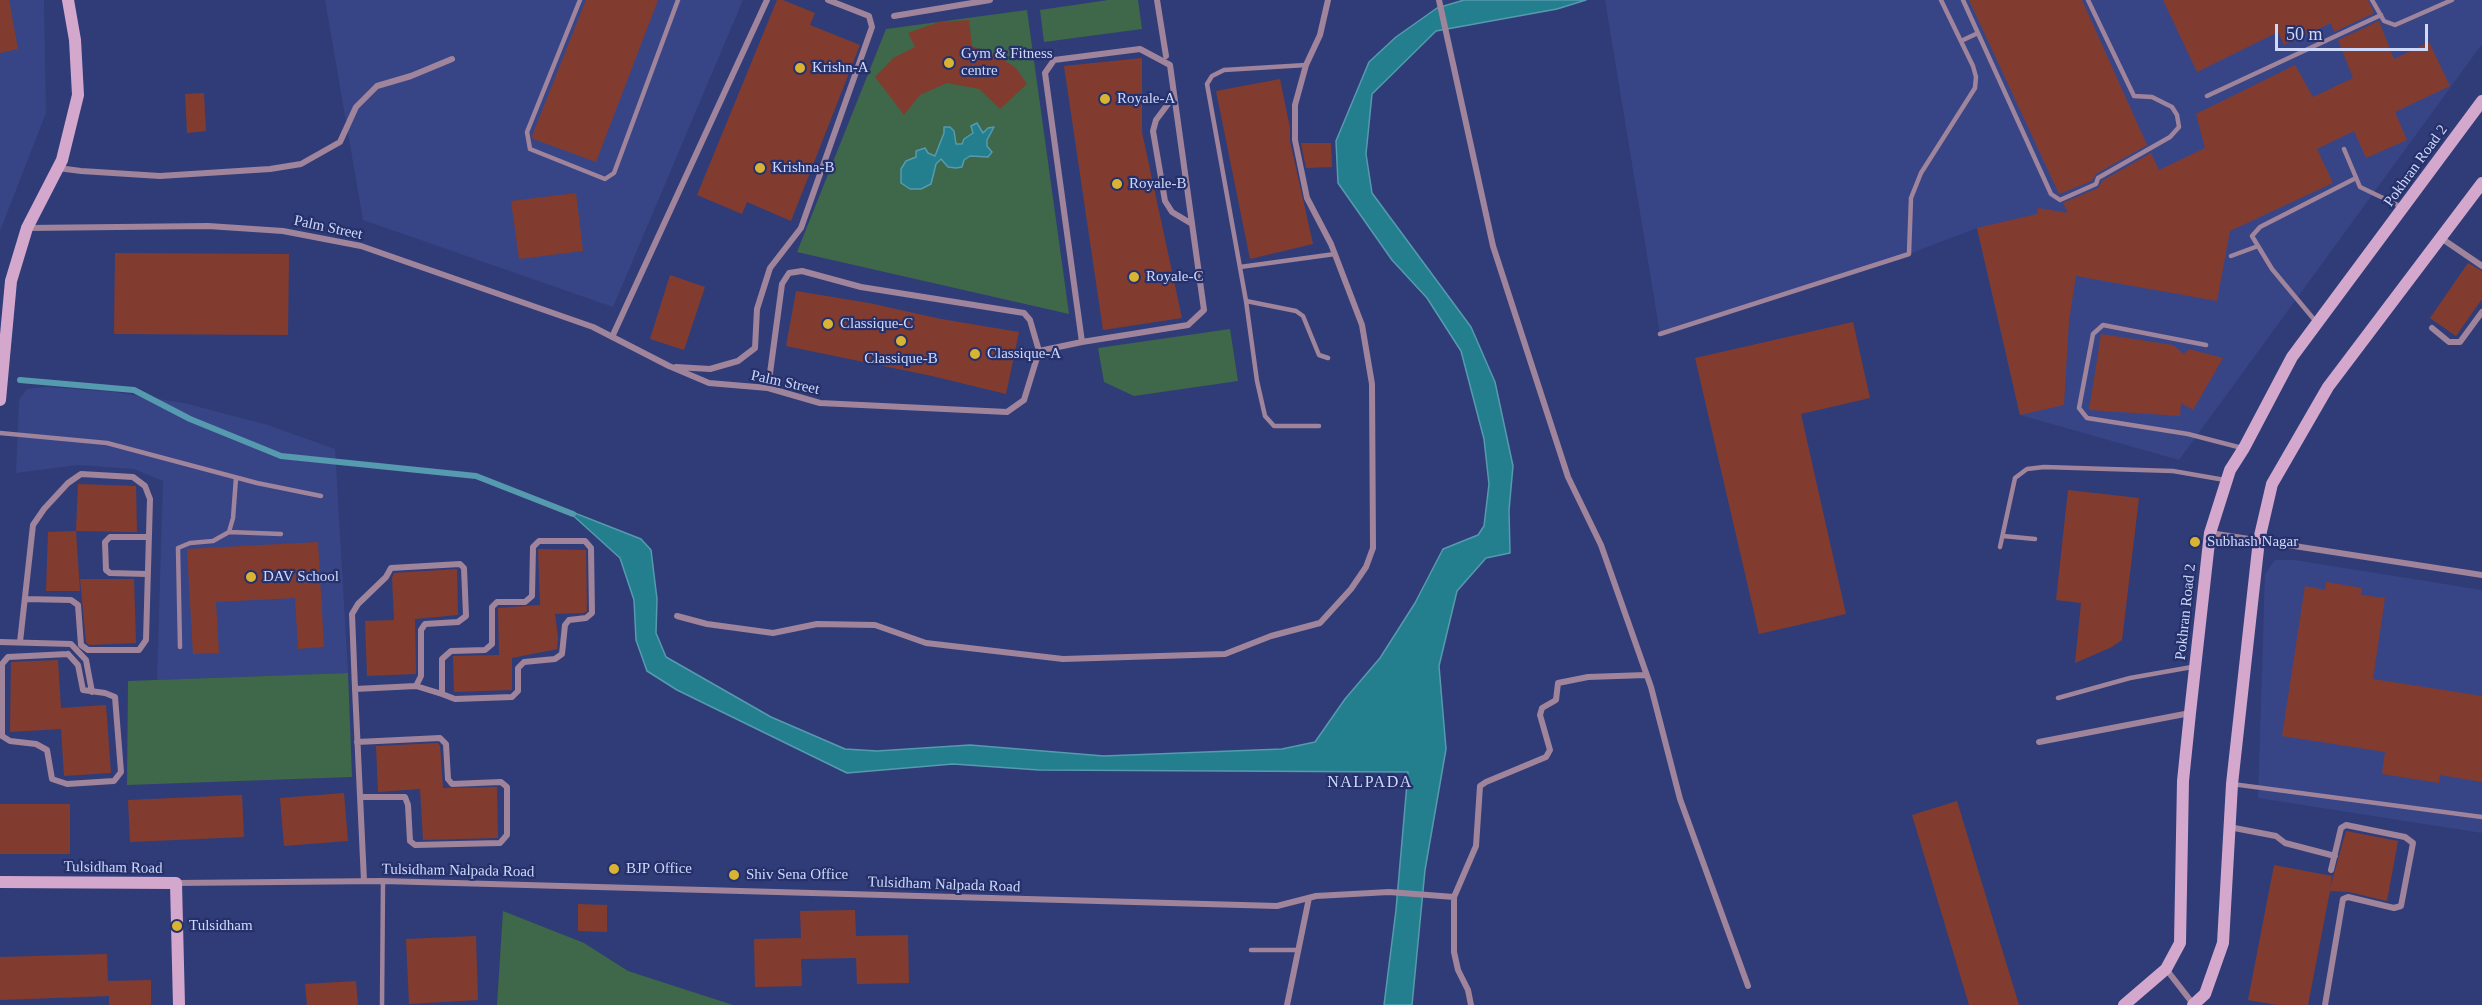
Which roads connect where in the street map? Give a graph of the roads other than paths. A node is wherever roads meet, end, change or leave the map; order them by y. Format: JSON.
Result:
{"nodes":[{"id":1,"x":68,"y":0,"type":"edge"},
{"id":2,"x":580,"y":0,"type":"edge"},
{"id":3,"x":678,"y":0,"type":"edge"},
{"id":4,"x":767,"y":0,"type":"edge"},
{"id":5,"x":828,"y":0,"type":"edge"},
{"id":6,"x":990,"y":0,"type":"edge"},
{"id":7,"x":1157,"y":0,"type":"edge"},
{"id":8,"x":1328,"y":0,"type":"edge"},
{"id":9,"x":1941,"y":0,"type":"edge"},
{"id":10,"x":1963,"y":0,"type":"edge"},
{"id":11,"x":2088,"y":0,"type":"edge"},
{"id":12,"x":2372,"y":0,"type":"edge"},
{"id":13,"x":2452,"y":0,"type":"edge"},
{"id":14,"x":1439,"y":1,"type":"edge"},
{"id":15,"x":2381,"y":15,"type":"junction"},
{"id":16,"x":894,"y":16,"type":"dead end"},
{"id":17,"x":1978,"y":33,"type":"junction"},
{"id":18,"x":1961,"y":41,"type":"junction"},
{"id":19,"x":1166,"y":56,"type":"dead end"},
{"id":20,"x":452,"y":59,"type":"dead end"},
{"id":21,"x":1306,"y":65,"type":"junction"},
{"id":22,"x":1174,"y":96,"type":"junction"},
{"id":23,"x":2207,"y":96,"type":"dead end"},
{"id":24,"x":2482,"y":101,"type":"edge"},
{"id":25,"x":2344,"y":149,"type":"dead end"},
{"id":26,"x":57,"y":168,"type":"junction"},
{"id":27,"x":2356,"y":178,"type":"junction"},
{"id":28,"x":2482,"y":183,"type":"edge"},
{"id":29,"x":2404,"y":208,"type":"junction"},
{"id":30,"x":1192,"y":224,"type":"junction"},
{"id":31,"x":27,"y":228,"type":"junction"},
{"id":32,"x":2441,"y":238,"type":"junction"},
{"id":33,"x":2258,"y":246,"type":"junction"},
{"id":34,"x":1335,"y":254,"type":"junction"},
{"id":35,"x":2231,"y":256,"type":"dead end"},
{"id":36,"x":2482,"y":266,"type":"edge"},
{"id":37,"x":1240,"y":267,"type":"junction"},
{"id":38,"x":1246,"y":301,"type":"junction"},
{"id":39,"x":2482,"y":312,"type":"edge"},
{"id":40,"x":2317,"y":323,"type":"junction"},
{"id":41,"x":2432,"y":328,"type":"dead end"},
{"id":42,"x":1660,"y":334,"type":"dead end"},
{"id":43,"x":612,"y":337,"type":"junction"},
{"id":44,"x":1082,"y":342,"type":"junction"},
{"id":45,"x":2206,"y":345,"type":"dead end"},
{"id":46,"x":1039,"y":351,"type":"junction"},
{"id":47,"x":1328,"y":358,"type":"dead end"},
{"id":48,"x":669,"y":366,"type":"junction"},
{"id":49,"x":768,"y":388,"type":"junction"},
{"id":50,"x":0,"y":400,"type":"edge"},
{"id":51,"x":1319,"y":426,"type":"dead end"},
{"id":52,"x":0,"y":433,"type":"edge"},
{"id":53,"x":2244,"y":448,"type":"junction"},
{"id":54,"x":236,"y":478,"type":"junction"},
{"id":55,"x":2227,"y":480,"type":"junction"},
{"id":56,"x":321,"y":496,"type":"dead end"},
{"id":57,"x":230,"y":532,"type":"junction"},
{"id":58,"x":2210,"y":533,"type":"junction"},
{"id":59,"x":281,"y":534,"type":"dead end"},
{"id":60,"x":2003,"y":536,"type":"junction"},
{"id":61,"x":149,"y":537,"type":"junction"},
{"id":62,"x":2035,"y":539,"type":"dead end"},
{"id":63,"x":2259,"y":540,"type":"junction"},
{"id":64,"x":2000,"y":547,"type":"dead end"},
{"id":65,"x":147,"y":574,"type":"junction"},
{"id":66,"x":2482,"y":575,"type":"edge"},
{"id":67,"x":25,"y":599,"type":"junction"},
{"id":68,"x":677,"y":616,"type":"dead end"},
{"id":69,"x":0,"y":642,"type":"edge"},
{"id":70,"x":20,"y":642,"type":"junction"},
{"id":71,"x":180,"y":647,"type":"dead end"},
{"id":72,"x":2195,"y":667,"type":"junction"},
{"id":73,"x":1646,"y":675,"type":"junction"},
{"id":74,"x":416,"y":686,"type":"junction"},
{"id":75,"x":355,"y":689,"type":"junction"},
{"id":76,"x":92,"y":692,"type":"junction"},
{"id":77,"x":442,"y":694,"type":"junction"},
{"id":78,"x":2058,"y":698,"type":"dead end"},
{"id":79,"x":2190,"y":713,"type":"junction"},
{"id":80,"x":357,"y":742,"type":"junction"},
{"id":81,"x":2039,"y":742,"type":"dead end"},
{"id":82,"x":2232,"y":784,"type":"junction"},
{"id":83,"x":360,"y":797,"type":"junction"},
{"id":84,"x":2482,"y":817,"type":"edge"},
{"id":85,"x":2229,"y":827,"type":"junction"},
{"id":86,"x":2335,"y":856,"type":"junction"},
{"id":87,"x":2331,"y":870,"type":"dead end"},
{"id":88,"x":364,"y":881,"type":"junction"},
{"id":89,"x":383,"y":881,"type":"junction"},
{"id":90,"x":0,"y":882,"type":"edge"},
{"id":91,"x":177,"y":883,"type":"junction"},
{"id":92,"x":1454,"y":897,"type":"junction"},
{"id":93,"x":1309,"y":898,"type":"junction"},
{"id":94,"x":1251,"y":950,"type":"dead end"},
{"id":95,"x":1297,"y":950,"type":"junction"},
{"id":96,"x":2166,"y":969,"type":"junction"},
{"id":97,"x":1748,"y":986,"type":"dead end"},
{"id":98,"x":2327,"y":1004,"type":"edge"},
{"id":99,"x":180,"y":1005,"type":"edge"},
{"id":100,"x":382,"y":1005,"type":"edge"},
{"id":101,"x":1287,"y":1005,"type":"edge"},
{"id":102,"x":1471,"y":1005,"type":"edge"},
{"id":103,"x":2124,"y":1005,"type":"edge"},
{"id":104,"x":2194,"y":1005,"type":"edge"}],
"edges":[{"from":1,"to":26,"type":"main road"},
{"from":2,"to":3,"type":"lane"},
{"from":4,"to":43,"type":"street"},
{"from":5,"to":48,"type":"street"},
{"from":6,"to":16,"type":"street"},
{"from":7,"to":19,"type":"street"},
{"from":8,"to":21,"type":"street"},
{"from":9,"to":18,"type":"lane"},
{"from":10,"to":17,"type":"lane"},
{"from":11,"to":17,"type":"lane"},
{"from":12,"to":15,"type":"lane"},
{"from":13,"to":15,"type":"lane"},
{"from":14,"to":73,"type":"street"},
{"from":15,"to":23,"type":"lane"},
{"from":17,"to":18,"type":"lane"},
{"from":18,"to":42,"type":"lane"},
{"from":20,"to":26,"type":"street"},
{"from":21,"to":34,"type":"street"},
{"from":21,"to":37,"type":"lane"},
{"from":22,"to":30,"type":"street"},
{"from":22,"to":30,"type":"street"},
{"from":22,"to":44,"type":"street"},
{"from":24,"to":29,"type":"main road","name":"Pokhran Road 2"},
{"from":25,"to":27,"type":"lane"},
{"from":26,"to":31,"type":"main road"},
{"from":27,"to":29,"type":"lane"},
{"from":27,"to":33,"type":"lane"},
{"from":28,"to":32,"type":"main road"},
{"from":29,"to":40,"type":"main road","name":"Pokhran Road 2"},
{"from":30,"to":44,"type":"street"},
{"from":31,"to":43,"type":"street","name":"Palm Street"},
{"from":31,"to":50,"type":"main road"},
{"from":32,"to":36,"type":"street"},
{"from":32,"to":63,"type":"main road"},
{"from":33,"to":35,"type":"lane"},
{"from":33,"to":40,"type":"lane"},
{"from":34,"to":37,"type":"lane"},
{"from":34,"to":68,"type":"street"},
{"from":37,"to":38,"type":"lane"},
{"from":38,"to":47,"type":"lane"},
{"from":38,"to":51,"type":"lane"},
{"from":39,"to":41,"type":"street"},
{"from":40,"to":53,"type":"main road","name":"Pokhran Road 2"},
{"from":43,"to":48,"type":"street","name":"Palm Street"},
{"from":44,"to":46,"type":"street"},
{"from":45,"to":53,"type":"lane"},
{"from":46,"to":49,"type":"street","name":"Palm Street"},
{"from":46,"to":49,"type":"street"},
{"from":48,"to":49,"type":"street","name":"Palm Street"},
{"from":52,"to":54,"type":"lane"},
{"from":53,"to":55,"type":"main road","name":"Pokhran Road 2"},
{"from":54,"to":56,"type":"lane"},
{"from":54,"to":57,"type":"lane"},
{"from":55,"to":58,"type":"main road","name":"Pokhran Road 2"},
{"from":55,"to":60,"type":"lane"},
{"from":57,"to":59,"type":"lane"},
{"from":57,"to":71,"type":"lane"},
{"from":58,"to":63,"type":"street"},
{"from":58,"to":72,"type":"main road","name":"Pokhran Road 2"},
{"from":60,"to":62,"type":"lane"},
{"from":60,"to":64,"type":"lane"},
{"from":61,"to":65,"type":"street"},
{"from":61,"to":65,"type":"street"},
{"from":61,"to":67,"type":"street"},
{"from":63,"to":66,"type":"street"},
{"from":63,"to":82,"type":"main road"},
{"from":65,"to":67,"type":"street"},
{"from":67,"to":70,"type":"street"},
{"from":69,"to":70,"type":"street"},
{"from":70,"to":76,"type":"street"},
{"from":72,"to":78,"type":"lane"},
{"from":72,"to":79,"type":"main road","name":"Pokhran Road 2"},
{"from":73,"to":92,"type":"street"},
{"from":73,"to":97,"type":"street"},
{"from":74,"to":75,"type":"street"},
{"from":74,"to":75,"type":"street"},
{"from":74,"to":77,"type":"street"},
{"from":75,"to":80,"type":"street"},
{"from":76,"to":76,"type":"street"},
{"from":77,"to":77,"type":"street"},
{"from":79,"to":81,"type":"street"},
{"from":79,"to":96,"type":"main road","name":"Pokhran Road 2"},
{"from":80,"to":83,"type":"street"},
{"from":80,"to":83,"type":"street"},
{"from":82,"to":84,"type":"lane"},
{"from":82,"to":85,"type":"main road"},
{"from":83,"to":88,"type":"street"},
{"from":85,"to":86,"type":"street"},
{"from":85,"to":104,"type":"main road"},
{"from":86,"to":87,"type":"street"},
{"from":86,"to":98,"type":"street"},
{"from":88,"to":89,"type":"street","name":"Tulsidham Nalpada Road"},
{"from":88,"to":91,"type":"street","name":"Tulsidham Nalpada Road"},
{"from":89,"to":93,"type":"street","name":"Tulsidham Nalpada Road"},
{"from":89,"to":100,"type":"lane"},
{"from":90,"to":91,"type":"main road","name":"Tulsidham Road"},
{"from":91,"to":99,"type":"main road","name":"Tulsidham Road"},
{"from":92,"to":93,"type":"street","name":"Tulsidham Nalpada Road"},
{"from":92,"to":102,"type":"street"},
{"from":93,"to":95,"type":"street"},
{"from":94,"to":95,"type":"lane"},
{"from":95,"to":101,"type":"street"},
{"from":96,"to":103,"type":"main road","name":"Pokhran Road 2"},
{"from":96,"to":104,"type":"street"}]}
